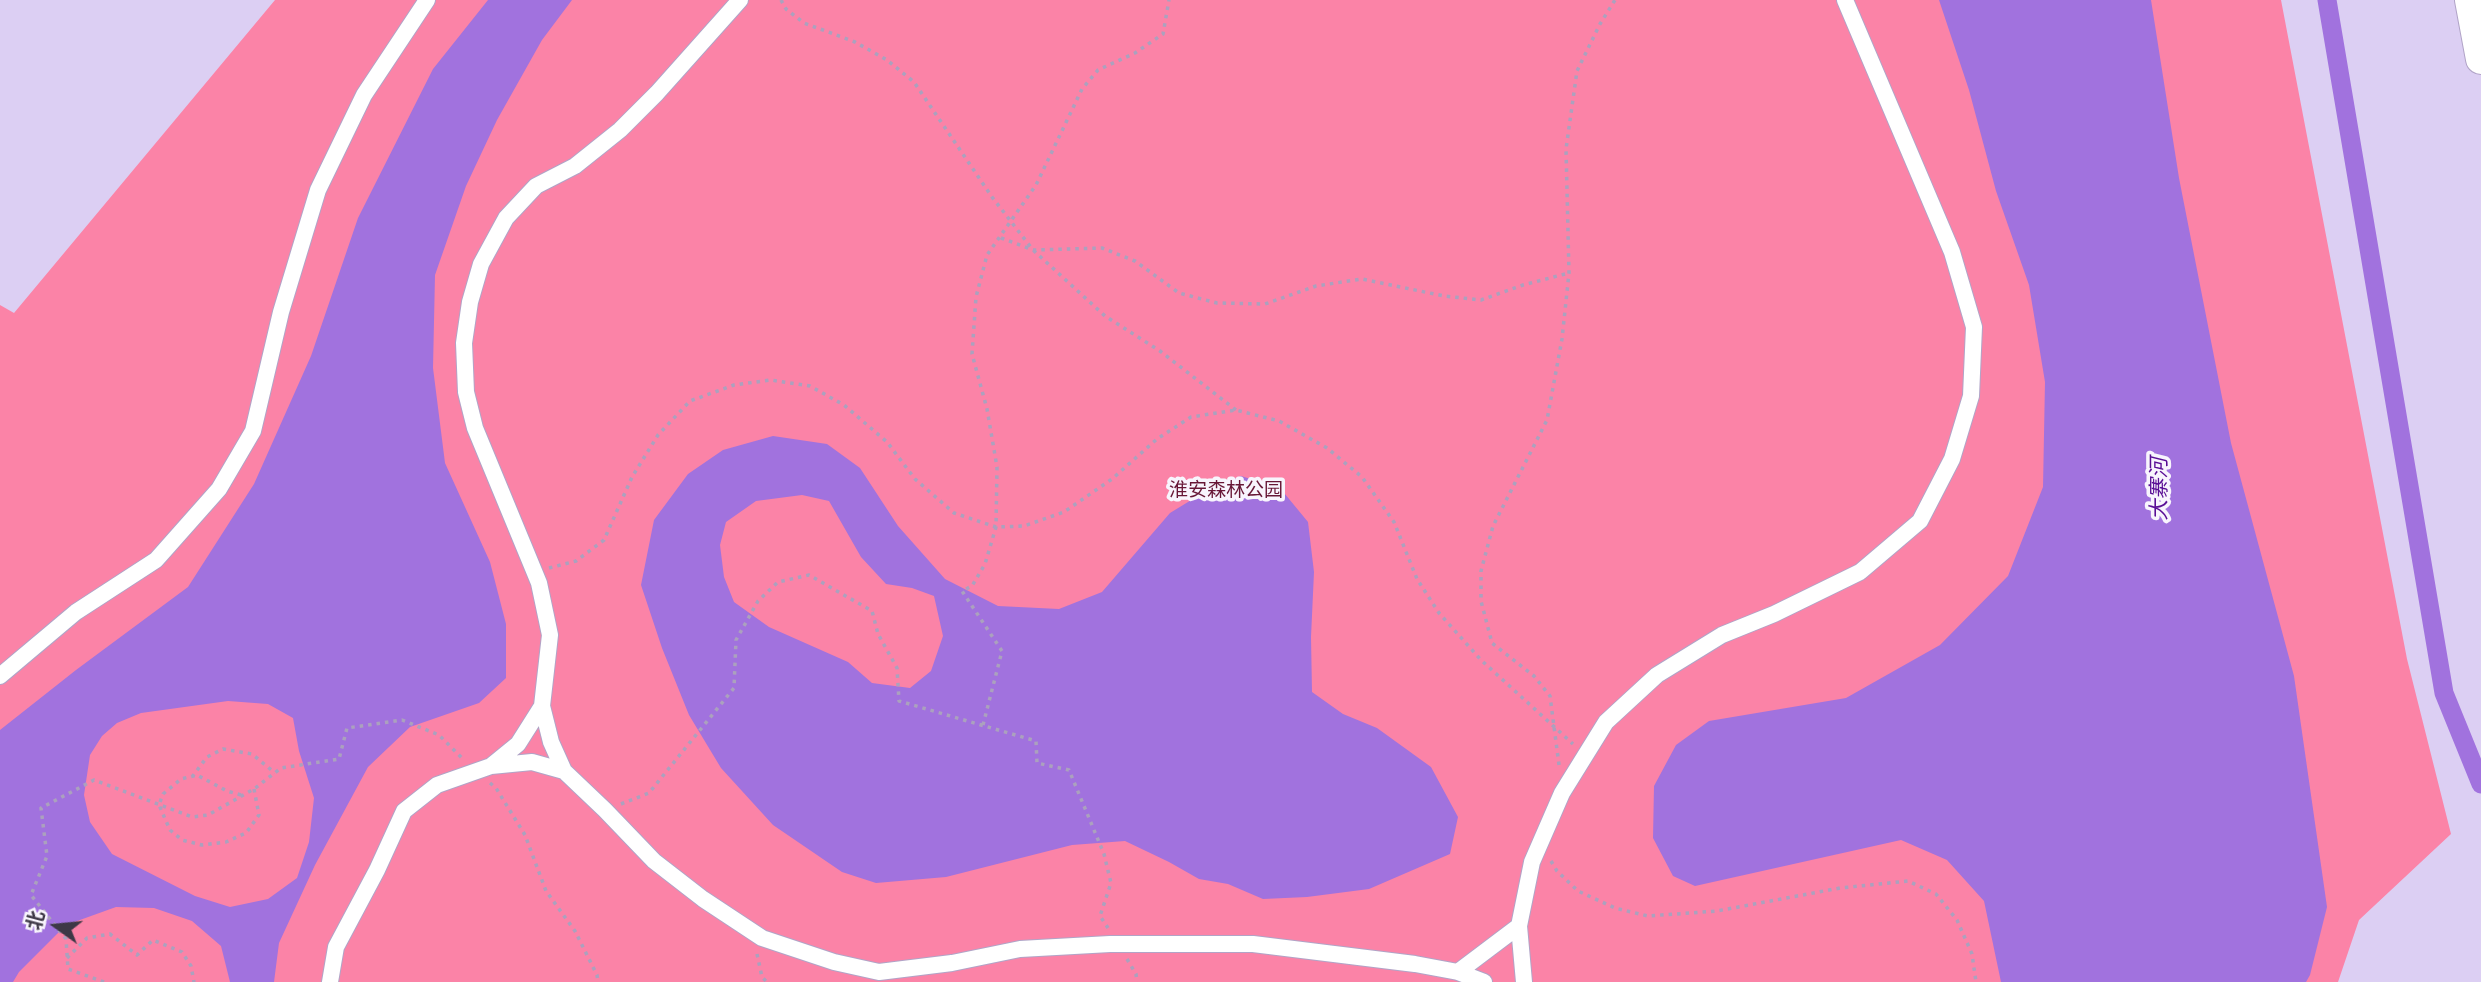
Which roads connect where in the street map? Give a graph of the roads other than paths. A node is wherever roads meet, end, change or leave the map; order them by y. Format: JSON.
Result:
{"nodes":[{"id":1,"x":427,"y":0,"type":"edge"},
{"id":2,"x":740,"y":0,"type":"edge"},
{"id":3,"x":1845,"y":0,"type":"edge"},
{"id":4,"x":2470,"y":0,"type":"edge"},
{"id":5,"x":2481,"y":59,"type":"edge"},
{"id":6,"x":0,"y":676,"type":"edge"},
{"id":7,"x":541,"y":706,"type":"junction"},
{"id":8,"x":484,"y":769,"type":"junction"},
{"id":9,"x":564,"y":771,"type":"junction"},
{"id":10,"x":1519,"y":926,"type":"junction"},
{"id":11,"x":1458,"y":972,"type":"junction"},
{"id":12,"x":330,"y":982,"type":"edge"},
{"id":13,"x":1484,"y":982,"type":"edge"},
{"id":14,"x":1524,"y":982,"type":"edge"}],
"edges":[{"from":1,"to":6,"type":"street"},
{"from":2,"to":7,"type":"street"},
{"from":3,"to":10,"type":"street"},
{"from":4,"to":5,"type":"main road"},
{"from":7,"to":8,"type":"street"},
{"from":7,"to":9,"type":"street"},
{"from":8,"to":9,"type":"street"},
{"from":8,"to":12,"type":"street"},
{"from":9,"to":11,"type":"street"},
{"from":10,"to":11,"type":"street"},
{"from":10,"to":14,"type":"street"},
{"from":11,"to":13,"type":"street"}]}
